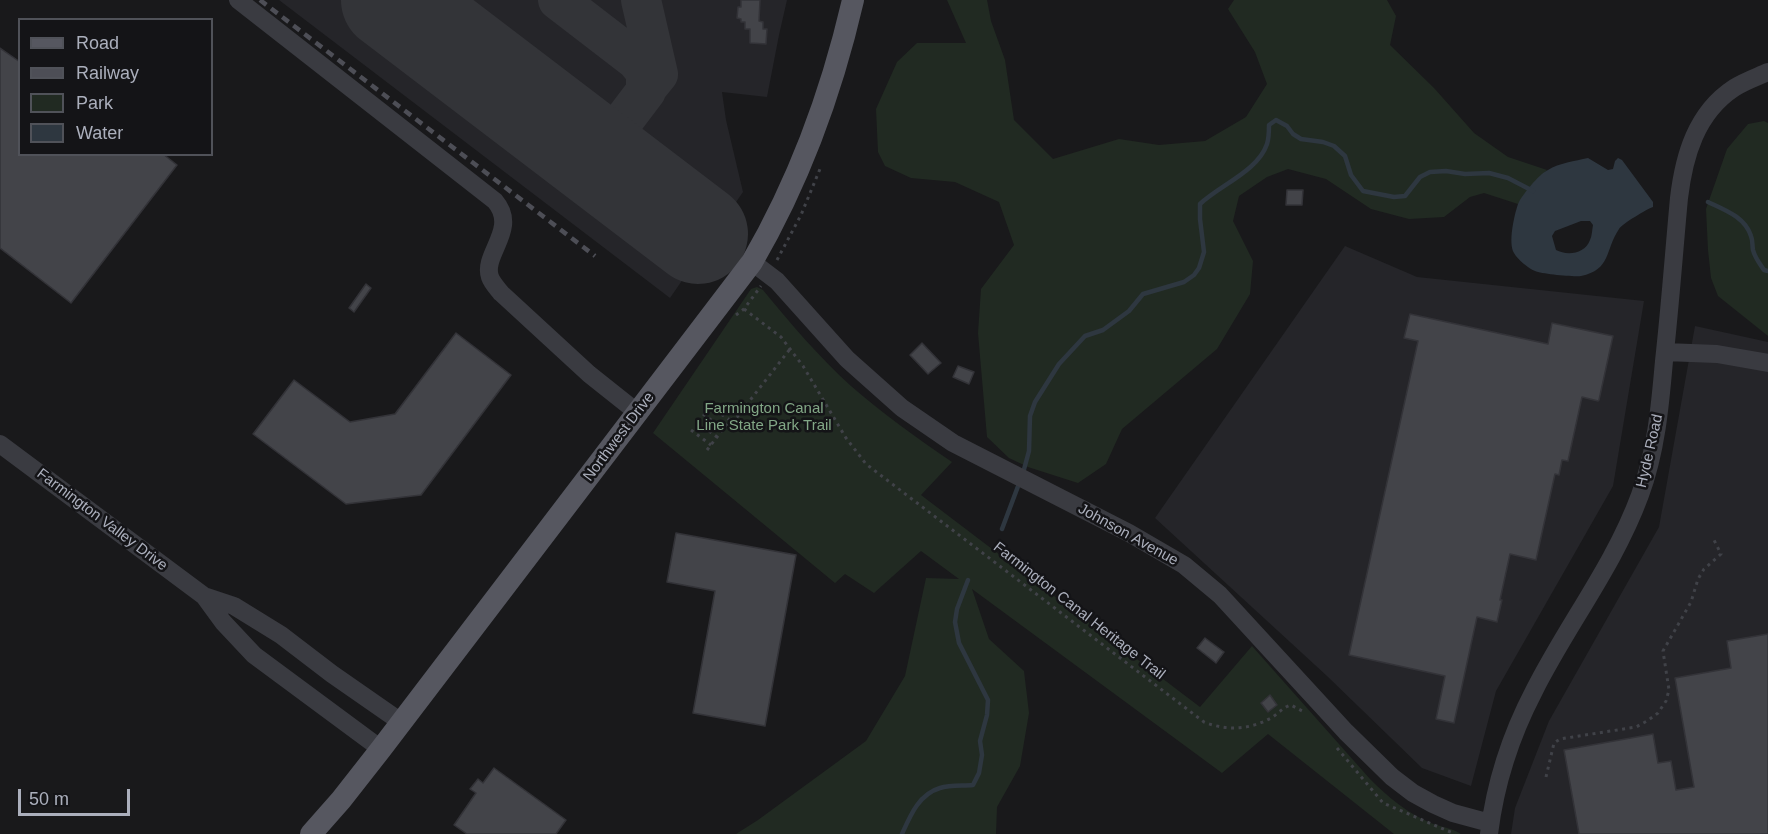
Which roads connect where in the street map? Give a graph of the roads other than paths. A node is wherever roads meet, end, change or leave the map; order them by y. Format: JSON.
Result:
{"nodes":[{"id":1,"x":238,"y":0,"type":"edge"},
{"id":2,"x":853,"y":0,"type":"edge"},
{"id":3,"x":1768,"y":72,"type":"edge"},
{"id":4,"x":752,"y":262,"type":"junction"},
{"id":5,"x":1665,"y":352,"type":"junction"},
{"id":6,"x":1768,"y":363,"type":"edge"},
{"id":7,"x":638,"y":412,"type":"junction"},
{"id":8,"x":0,"y":444,"type":"edge"},
{"id":9,"x":204,"y":596,"type":"junction"},
{"id":10,"x":401,"y":722,"type":"junction"},
{"id":11,"x":381,"y":749,"type":"junction"},
{"id":12,"x":1490,"y":828,"type":"edge"},
{"id":13,"x":311,"y":834,"type":"edge"}],
"edges":[{"from":1,"to":7,"type":"street"},
{"from":2,"to":4,"type":"main road","name":"Northwest Drive"},
{"from":3,"to":5,"type":"street","name":"Hyde Road"},
{"from":4,"to":7,"type":"main road","name":"Northwest Drive"},
{"from":4,"to":12,"type":"street","name":"Johnson Avenue"},
{"from":5,"to":6,"type":"street"},
{"from":5,"to":12,"type":"street","name":"Hyde Road"},
{"from":7,"to":10,"type":"main road","name":"Northwest Drive"},
{"from":8,"to":9,"type":"street","name":"Farmington Valley Drive"},
{"from":9,"to":10,"type":"street","name":"Farmington Valley Drive"},
{"from":9,"to":11,"type":"street","name":"Farmington Valley Drive"},
{"from":10,"to":11,"type":"main road","name":"Northwest Drive"},
{"from":11,"to":13,"type":"main road","name":"Northwest Drive"}]}
